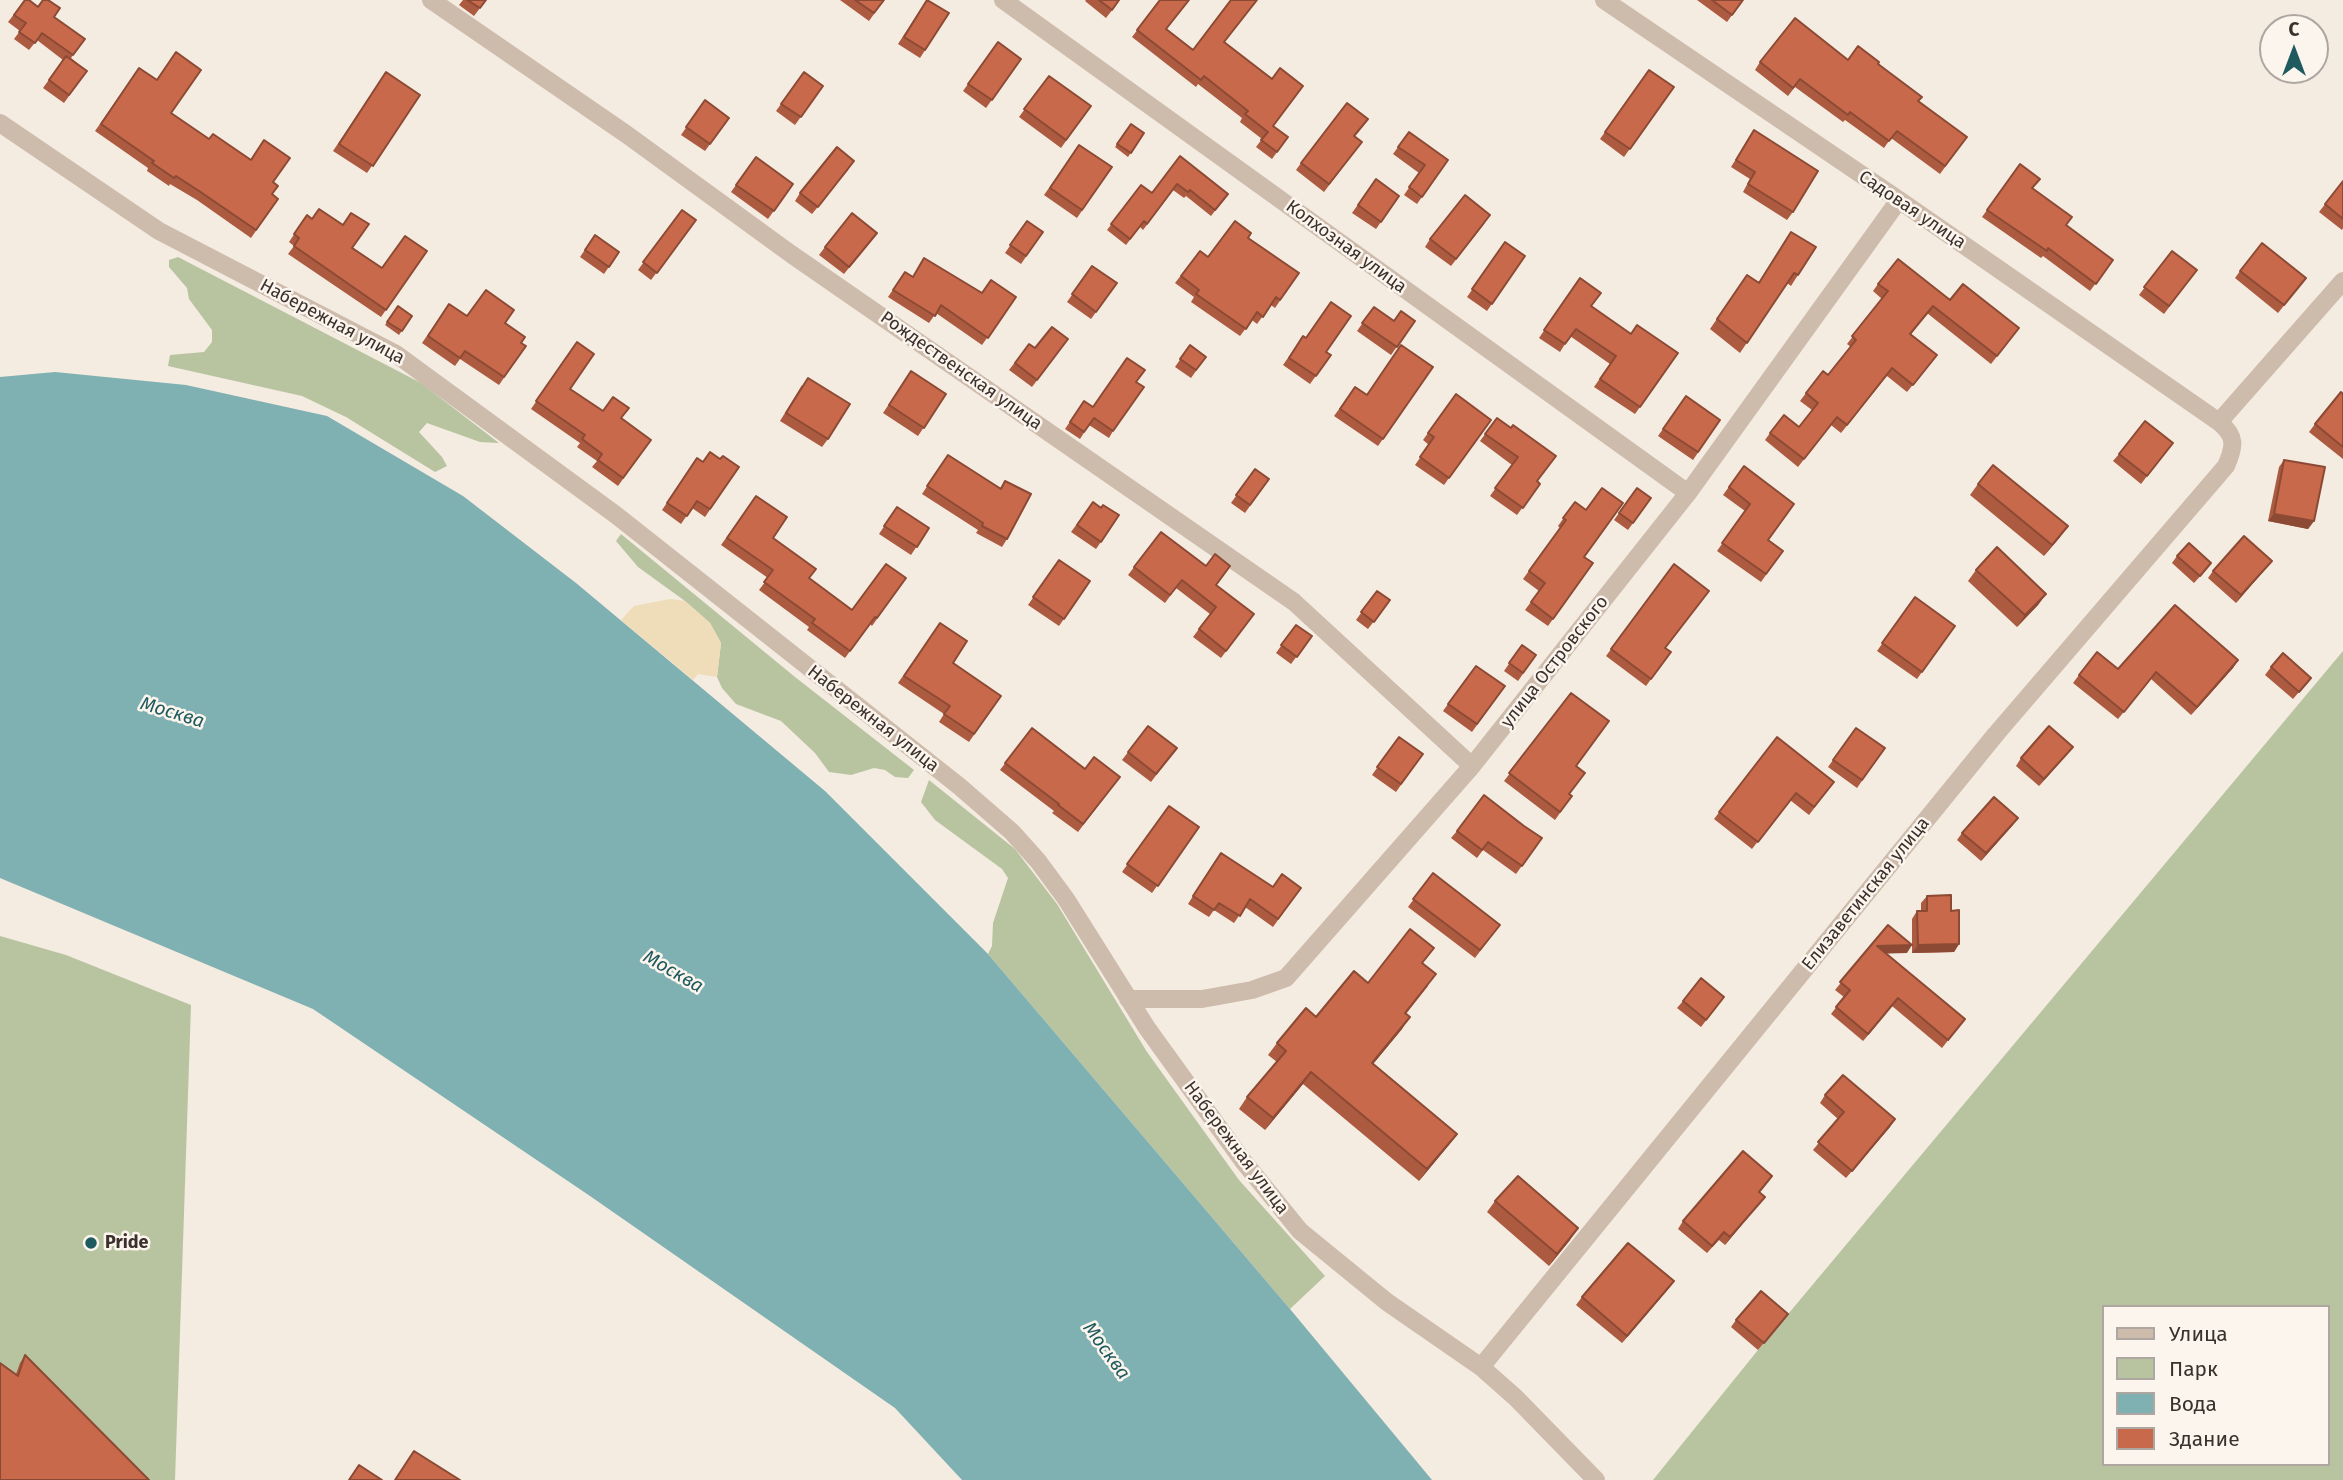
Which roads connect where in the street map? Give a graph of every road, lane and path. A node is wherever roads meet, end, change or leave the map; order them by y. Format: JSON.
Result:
{"nodes":[{"id":1,"x":431,"y":0,"type":"edge"},
{"id":2,"x":1003,"y":0,"type":"edge"},
{"id":3,"x":1604,"y":0,"type":"edge"},
{"id":4,"x":0,"y":123,"type":"edge"},
{"id":5,"x":1899,"y":200,"type":"junction"},
{"id":6,"x":2343,"y":281,"type":"edge"},
{"id":7,"x":2219,"y":422,"type":"junction"},
{"id":8,"x":1688,"y":493,"type":"junction"},
{"id":9,"x":1472,"y":766,"type":"junction"},
{"id":10,"x":1128,"y":999,"type":"junction"},
{"id":11,"x":1481,"y":1367,"type":"junction"},
{"id":12,"x":1596,"y":1480,"type":"edge"}],
"edges":[{"from":1,"to":9,"type":"street","name":"Рождественская улица"},
{"from":2,"to":8,"type":"street","name":"Колхозная улица"},
{"from":3,"to":5,"type":"street","name":"Садовая улица"},
{"from":4,"to":10,"type":"street","name":"Набережная улица"},
{"from":5,"to":7,"type":"street","name":"Садовая улица"},
{"from":5,"to":8,"type":"street","name":"улица Островского"},
{"from":6,"to":7,"type":"street"},
{"from":7,"to":11,"type":"street","name":"Елизаветинская улица"},
{"from":8,"to":9,"type":"street","name":"улица Островского"},
{"from":9,"to":10,"type":"street","name":"улица Островского"},
{"from":10,"to":11,"type":"street","name":"Набережная улица"},
{"from":11,"to":12,"type":"street","name":"Набережная улица"}]}
